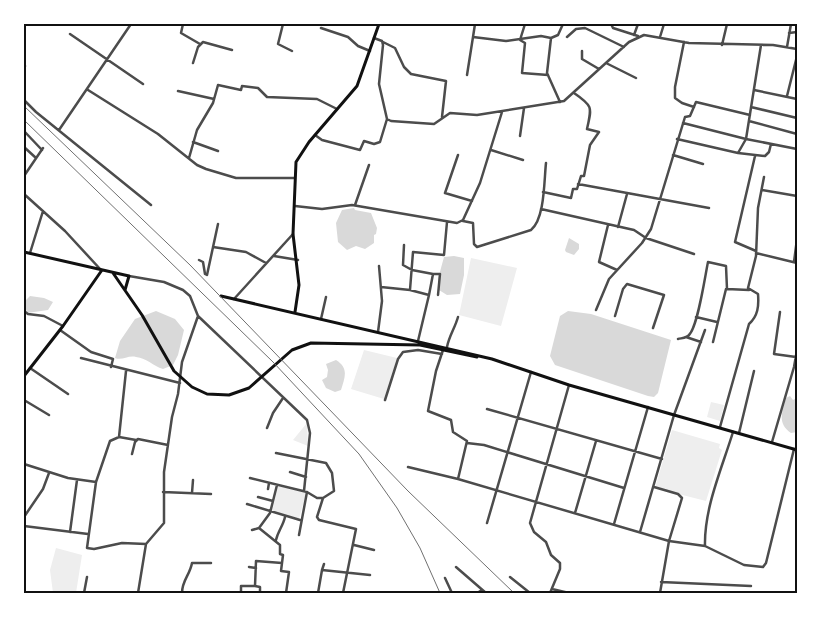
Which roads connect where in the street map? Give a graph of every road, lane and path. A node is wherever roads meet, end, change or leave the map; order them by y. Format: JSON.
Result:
{"nodes":[{"id":1,"x":131,"y":24,"type":"edge"},
{"id":2,"x":183,"y":24,"type":"edge"},
{"id":3,"x":283,"y":24,"type":"edge"},
{"id":4,"x":379,"y":24,"type":"edge"},
{"id":5,"x":475,"y":24,"type":"edge"},
{"id":6,"x":525,"y":24,"type":"edge"},
{"id":7,"x":563,"y":24,"type":"edge"},
{"id":8,"x":611,"y":24,"type":"edge"},
{"id":9,"x":638,"y":24,"type":"edge"},
{"id":10,"x":664,"y":24,"type":"edge"},
{"id":11,"x":727,"y":24,"type":"edge"},
{"id":12,"x":790,"y":24,"type":"edge"},
{"id":13,"x":321,"y":28,"type":"dead end"},
{"id":14,"x":789,"y":32,"type":"junction"},
{"id":15,"x":797,"y":32,"type":"edge"},
{"id":16,"x":70,"y":34,"type":"dead end"},
{"id":17,"x":634,"y":35,"type":"junction"},
{"id":18,"x":640,"y":36,"type":"junction"},
{"id":19,"x":473,"y":37,"type":"junction"},
{"id":20,"x":567,"y":37,"type":"dead end"},
{"id":21,"x":660,"y":37,"type":"junction"},
{"id":22,"x":374,"y":38,"type":"junction"},
{"id":23,"x":551,"y":38,"type":"junction"},
{"id":24,"x":520,"y":40,"type":"junction"},
{"id":25,"x":382,"y":41,"type":"junction"},
{"id":26,"x":684,"y":42,"type":"junction"},
{"id":27,"x":200,"y":44,"type":"junction"},
{"id":28,"x":722,"y":45,"type":"junction"},
{"id":29,"x":761,"y":45,"type":"junction"},
{"id":30,"x":787,"y":47,"type":"junction"},
{"id":31,"x":624,"y":48,"type":"junction"},
{"id":32,"x":797,"y":49,"type":"edge"},
{"id":33,"x":232,"y":50,"type":"dead end"},
{"id":34,"x":292,"y":51,"type":"dead end"},
{"id":35,"x":370,"y":51,"type":"junction"},
{"id":36,"x":582,"y":51,"type":"dead end"},
{"id":37,"x":797,"y":56,"type":"edge"},
{"id":38,"x":107,"y":60,"type":"junction"},
{"id":39,"x":193,"y":63,"type":"dead end"},
{"id":40,"x":606,"y":63,"type":"junction"},
{"id":41,"x":599,"y":69,"type":"junction"},
{"id":42,"x":467,"y":75,"type":"dead end"},
{"id":43,"x":548,"y":75,"type":"junction"},
{"id":44,"x":636,"y":78,"type":"dead end"},
{"id":45,"x":143,"y":84,"type":"dead end"},
{"id":46,"x":88,"y":90,"type":"junction"},
{"id":47,"x":754,"y":90,"type":"junction"},
{"id":48,"x":178,"y":91,"type":"dead end"},
{"id":49,"x":574,"y":93,"type":"junction"},
{"id":50,"x":787,"y":97,"type":"junction"},
{"id":51,"x":214,"y":99,"type":"junction"},
{"id":52,"x":797,"y":99,"type":"edge"},
{"id":53,"x":24,"y":100,"type":"edge"},
{"id":54,"x":560,"y":102,"type":"junction"},
{"id":55,"x":694,"y":107,"type":"junction"},
{"id":56,"x":751,"y":107,"type":"junction"},
{"id":57,"x":524,"y":108,"type":"junction"},
{"id":58,"x":337,"y":109,"type":"junction"},
{"id":59,"x":502,"y":112,"type":"junction"},
{"id":60,"x":750,"y":115,"type":"junction"},
{"id":61,"x":442,"y":118,"type":"junction"},
{"id":62,"x":797,"y":118,"type":"edge"},
{"id":63,"x":387,"y":119,"type":"junction"},
{"id":64,"x":749,"y":121,"type":"junction"},
{"id":65,"x":683,"y":123,"type":"junction"},
{"id":66,"x":59,"y":130,"type":"junction"},
{"id":67,"x":24,"y":131,"type":"edge"},
{"id":68,"x":315,"y":134,"type":"junction"},
{"id":69,"x":797,"y":134,"type":"edge"},
{"id":70,"x":520,"y":136,"type":"dead end"},
{"id":71,"x":678,"y":139,"type":"junction"},
{"id":72,"x":746,"y":139,"type":"junction"},
{"id":73,"x":193,"y":142,"type":"junction"},
{"id":74,"x":771,"y":144,"type":"junction"},
{"id":75,"x":24,"y":147,"type":"edge"},
{"id":76,"x":797,"y":148,"type":"edge"},
{"id":77,"x":491,"y":150,"type":"junction"},
{"id":78,"x":218,"y":151,"type":"dead end"},
{"id":79,"x":738,"y":153,"type":"junction"},
{"id":80,"x":458,"y":155,"type":"dead end"},
{"id":81,"x":673,"y":155,"type":"junction"},
{"id":82,"x":755,"y":156,"type":"junction"},
{"id":83,"x":36,"y":158,"type":"junction"},
{"id":84,"x":188,"y":158,"type":"junction"},
{"id":85,"x":524,"y":160,"type":"dead end"},
{"id":86,"x":546,"y":163,"type":"dead end"},
{"id":87,"x":703,"y":164,"type":"dead end"},
{"id":88,"x":369,"y":165,"type":"dead end"},
{"id":89,"x":24,"y":176,"type":"edge"},
{"id":90,"x":764,"y":177,"type":"dead end"},
{"id":91,"x":294,"y":178,"type":"junction"},
{"id":92,"x":578,"y":184,"type":"junction"},
{"id":93,"x":761,"y":190,"type":"junction"},
{"id":94,"x":543,"y":192,"type":"junction"},
{"id":95,"x":24,"y":194,"type":"edge"},
{"id":96,"x":627,"y":194,"type":"junction"},
{"id":97,"x":797,"y":195,"type":"edge"},
{"id":98,"x":660,"y":200,"type":"junction"},
{"id":99,"x":472,"y":201,"type":"junction"},
{"id":100,"x":151,"y":205,"type":"dead end"},
{"id":101,"x":355,"y":205,"type":"junction"},
{"id":102,"x":295,"y":206,"type":"junction"},
{"id":103,"x":709,"y":208,"type":"dead end"},
{"id":104,"x":541,"y":209,"type":"junction"},
{"id":105,"x":43,"y":211,"type":"junction"},
{"id":106,"x":461,"y":221,"type":"junction"},
{"id":107,"x":447,"y":222,"type":"junction"},
{"id":108,"x":218,"y":224,"type":"dead end"},
{"id":109,"x":608,"y":225,"type":"junction"},
{"id":110,"x":618,"y":227,"type":"junction"},
{"id":111,"x":293,"y":234,"type":"junction"},
{"id":112,"x":646,"y":238,"type":"junction"},
{"id":113,"x":797,"y":240,"type":"edge"},
{"id":114,"x":404,"y":245,"type":"dead end"},
{"id":115,"x":213,"y":247,"type":"junction"},
{"id":116,"x":24,"y":252,"type":"edge"},
{"id":117,"x":756,"y":252,"type":"junction"},
{"id":118,"x":30,"y":253,"type":"junction"},
{"id":119,"x":694,"y":254,"type":"dead end"},
{"id":120,"x":274,"y":256,"type":"junction"},
{"id":121,"x":199,"y":260,"type":"dead end"},
{"id":122,"x":298,"y":260,"type":"junction"},
{"id":123,"x":266,"y":263,"type":"junction"},
{"id":124,"x":796,"y":263,"type":"edge"},
{"id":125,"x":379,"y":266,"type":"dead end"},
{"id":126,"x":102,"y":270,"type":"junction"},
{"id":127,"x":412,"y":270,"type":"junction"},
{"id":128,"x":617,"y":270,"type":"junction"},
{"id":129,"x":113,"y":273,"type":"junction"},
{"id":130,"x":433,"y":274,"type":"junction"},
{"id":131,"x":129,"y":276,"type":"junction"},
{"id":132,"x":726,"y":287,"type":"junction"},
{"id":133,"x":381,"y":288,"type":"junction"},
{"id":134,"x":410,"y":290,"type":"junction"},
{"id":135,"x":749,"y":290,"type":"junction"},
{"id":136,"x":125,"y":291,"type":"junction"},
{"id":137,"x":429,"y":295,"type":"junction"},
{"id":138,"x":438,"y":295,"type":"dead end"},
{"id":139,"x":221,"y":296,"type":"dead end"},
{"id":140,"x":326,"y":297,"type":"dead end"},
{"id":141,"x":234,"y":299,"type":"junction"},
{"id":142,"x":596,"y":310,"type":"dead end"},
{"id":143,"x":24,"y":311,"type":"edge"},
{"id":144,"x":295,"y":312,"type":"junction"},
{"id":145,"x":780,"y":312,"type":"dead end"},
{"id":146,"x":198,"y":316,"type":"junction"},
{"id":147,"x":615,"y":316,"type":"dead end"},
{"id":148,"x":696,"y":316,"type":"junction"},
{"id":149,"x":458,"y":318,"type":"dead end"},
{"id":150,"x":321,"y":319,"type":"junction"},
{"id":151,"x":717,"y":322,"type":"junction"},
{"id":152,"x":62,"y":328,"type":"junction"},
{"id":153,"x":653,"y":328,"type":"dead end"},
{"id":154,"x":705,"y":330,"type":"dead end"},
{"id":155,"x":378,"y":332,"type":"junction"},
{"id":156,"x":686,"y":337,"type":"junction"},
{"id":157,"x":678,"y":339,"type":"dead end"},
{"id":158,"x":418,"y":341,"type":"junction"},
{"id":159,"x":700,"y":342,"type":"junction"},
{"id":160,"x":713,"y":342,"type":"dead end"},
{"id":161,"x":797,"y":350,"type":"edge"},
{"id":162,"x":444,"y":351,"type":"junction"},
{"id":163,"x":81,"y":358,"type":"dead end"},
{"id":164,"x":796,"y":358,"type":"junction"},
{"id":165,"x":111,"y":367,"type":"junction"},
{"id":166,"x":30,"y":368,"type":"junction"},
{"id":167,"x":126,"y":371,"type":"junction"},
{"id":168,"x":754,"y":371,"type":"dead end"},
{"id":169,"x":531,"y":372,"type":"junction"},
{"id":170,"x":24,"y":376,"type":"edge"},
{"id":171,"x":180,"y":383,"type":"junction"},
{"id":172,"x":569,"y":385,"type":"junction"},
{"id":173,"x":68,"y":394,"type":"dead end"},
{"id":174,"x":284,"y":398,"type":"junction"},
{"id":175,"x":24,"y":400,"type":"edge"},
{"id":176,"x":385,"y":400,"type":"dead end"},
{"id":177,"x":648,"y":408,"type":"junction"},
{"id":178,"x":487,"y":409,"type":"dead end"},
{"id":179,"x":49,"y":415,"type":"dead end"},
{"id":180,"x":674,"y":415,"type":"junction"},
{"id":181,"x":518,"y":418,"type":"junction"},
{"id":182,"x":720,"y":427,"type":"junction"},
{"id":183,"x":267,"y":428,"type":"dead end"},
{"id":184,"x":557,"y":429,"type":"junction"},
{"id":185,"x":733,"y":431,"type":"junction"},
{"id":186,"x":739,"y":433,"type":"junction"},
{"id":187,"x":119,"y":438,"type":"junction"},
{"id":188,"x":136,"y":440,"type":"junction"},
{"id":189,"x":596,"y":441,"type":"junction"},
{"id":190,"x":772,"y":442,"type":"junction"},
{"id":191,"x":467,"y":443,"type":"junction"},
{"id":192,"x":168,"y":445,"type":"junction"},
{"id":193,"x":796,"y":450,"type":"edge"},
{"id":194,"x":635,"y":451,"type":"junction"},
{"id":195,"x":507,"y":452,"type":"junction"},
{"id":196,"x":276,"y":453,"type":"dead end"},
{"id":197,"x":132,"y":454,"type":"dead end"},
{"id":198,"x":662,"y":459,"type":"junction"},
{"id":199,"x":309,"y":460,"type":"junction"},
{"id":200,"x":24,"y":464,"type":"edge"},
{"id":201,"x":546,"y":465,"type":"junction"},
{"id":202,"x":408,"y":467,"type":"dead end"},
{"id":203,"x":290,"y":472,"type":"dead end"},
{"id":204,"x":49,"y":473,"type":"junction"},
{"id":205,"x":306,"y":477,"type":"junction"},
{"id":206,"x":250,"y":478,"type":"dead end"},
{"id":207,"x":586,"y":478,"type":"junction"},
{"id":208,"x":458,"y":479,"type":"junction"},
{"id":209,"x":77,"y":480,"type":"junction"},
{"id":210,"x":193,"y":480,"type":"dead end"},
{"id":211,"x":96,"y":482,"type":"junction"},
{"id":212,"x":269,"y":483,"type":"junction"},
{"id":213,"x":278,"y":485,"type":"junction"},
{"id":214,"x":654,"y":487,"type":"junction"},
{"id":215,"x":624,"y":488,"type":"junction"},
{"id":216,"x":268,"y":489,"type":"dead end"},
{"id":217,"x":496,"y":490,"type":"junction"},
{"id":218,"x":163,"y":492,"type":"junction"},
{"id":219,"x":306,"y":492,"type":"junction"},
{"id":220,"x":192,"y":493,"type":"junction"},
{"id":221,"x":211,"y":494,"type":"dead end"},
{"id":222,"x":258,"y":498,"type":"dead end"},
{"id":223,"x":323,"y":498,"type":"junction"},
{"id":224,"x":273,"y":501,"type":"junction"},
{"id":225,"x":536,"y":502,"type":"junction"},
{"id":226,"x":247,"y":504,"type":"dead end"},
{"id":227,"x":270,"y":512,"type":"junction"},
{"id":228,"x":575,"y":513,"type":"junction"},
{"id":229,"x":24,"y":516,"type":"edge"},
{"id":230,"x":285,"y":516,"type":"junction"},
{"id":231,"x":300,"y":520,"type":"junction"},
{"id":232,"x":487,"y":523,"type":"dead end"},
{"id":233,"x":614,"y":524,"type":"junction"},
{"id":234,"x":24,"y":526,"type":"edge"},
{"id":235,"x":259,"y":528,"type":"junction"},
{"id":236,"x":252,"y":530,"type":"dead end"},
{"id":237,"x":70,"y":532,"type":"junction"},
{"id":238,"x":640,"y":532,"type":"junction"},
{"id":239,"x":88,"y":534,"type":"junction"},
{"id":240,"x":299,"y":535,"type":"dead end"},
{"id":241,"x":276,"y":540,"type":"junction"},
{"id":242,"x":669,"y":540,"type":"junction"},
{"id":243,"x":146,"y":544,"type":"junction"},
{"id":244,"x":354,"y":545,"type":"junction"},
{"id":245,"x":705,"y":546,"type":"junction"},
{"id":246,"x":374,"y":550,"type":"dead end"},
{"id":247,"x":212,"y":563,"type":"dead end"},
{"id":248,"x":282,"y":563,"type":"junction"},
{"id":249,"x":324,"y":564,"type":"dead end"},
{"id":250,"x":456,"y":567,"type":"dead end"},
{"id":251,"x":249,"y":568,"type":"dead end"},
{"id":252,"x":256,"y":568,"type":"junction"},
{"id":253,"x":322,"y":570,"type":"junction"},
{"id":254,"x":348,"y":572,"type":"junction"},
{"id":255,"x":370,"y":575,"type":"dead end"},
{"id":256,"x":87,"y":577,"type":"dead end"},
{"id":257,"x":510,"y":577,"type":"dead end"},
{"id":258,"x":445,"y":578,"type":"dead end"},
{"id":259,"x":661,"y":582,"type":"junction"},
{"id":260,"x":256,"y":586,"type":"junction"},
{"id":261,"x":750,"y":586,"type":"dead end"},
{"id":262,"x":552,"y":589,"type":"junction"},
{"id":263,"x":482,"y":590,"type":"junction"},
{"id":264,"x":84,"y":593,"type":"edge"},
{"id":265,"x":138,"y":593,"type":"edge"},
{"id":266,"x":182,"y":593,"type":"edge"},
{"id":267,"x":241,"y":593,"type":"edge"},
{"id":268,"x":260,"y":593,"type":"edge"},
{"id":269,"x":286,"y":593,"type":"edge"},
{"id":270,"x":318,"y":593,"type":"edge"},
{"id":271,"x":343,"y":593,"type":"edge"},
{"id":272,"x":452,"y":593,"type":"edge"},
{"id":273,"x":477,"y":593,"type":"edge"},
{"id":274,"x":486,"y":593,"type":"edge"},
{"id":275,"x":530,"y":593,"type":"edge"},
{"id":276,"x":550,"y":593,"type":"edge"},
{"id":277,"x":569,"y":593,"type":"edge"},
{"id":278,"x":660,"y":593,"type":"edge"}],
"edges":[{"from":1,"to":38,"type":"street"},
{"from":2,"to":27,"type":"street"},
{"from":3,"to":34,"type":"street"},
{"from":4,"to":22,"type":"main road"},
{"from":5,"to":19,"type":"street"},
{"from":6,"to":24,"type":"street"},
{"from":7,"to":23,"type":"street"},
{"from":8,"to":17,"type":"street"},
{"from":9,"to":17,"type":"street"},
{"from":10,"to":21,"type":"street"},
{"from":11,"to":28,"type":"street"},
{"from":12,"to":14,"type":"street"},
{"from":13,"to":35,"type":"street"},
{"from":14,"to":15,"type":"street"},
{"from":14,"to":30,"type":"street"},
{"from":16,"to":38,"type":"street"},
{"from":17,"to":18,"type":"street"},
{"from":18,"to":21,"type":"street"},
{"from":18,"to":31,"type":"street"},
{"from":19,"to":24,"type":"street"},
{"from":19,"to":42,"type":"street"},
{"from":20,"to":31,"type":"street"},
{"from":21,"to":26,"type":"street"},
{"from":22,"to":25,"type":"street"},
{"from":22,"to":35,"type":"main road"},
{"from":23,"to":24,"type":"street"},
{"from":23,"to":43,"type":"street"},
{"from":24,"to":43,"type":"street"},
{"from":25,"to":61,"type":"street"},
{"from":25,"to":63,"type":"street"},
{"from":26,"to":28,"type":"street"},
{"from":26,"to":55,"type":"street"},
{"from":27,"to":33,"type":"street"},
{"from":27,"to":39,"type":"street"},
{"from":28,"to":29,"type":"street"},
{"from":29,"to":30,"type":"street"},
{"from":29,"to":47,"type":"street"},
{"from":30,"to":32,"type":"street"},
{"from":31,"to":40,"type":"street"},
{"from":35,"to":58,"type":"main road"},
{"from":36,"to":41,"type":"street"},
{"from":37,"to":50,"type":"street"},
{"from":38,"to":45,"type":"street"},
{"from":38,"to":46,"type":"street"},
{"from":40,"to":41,"type":"street"},
{"from":40,"to":44,"type":"street"},
{"from":41,"to":49,"type":"street"},
{"from":43,"to":54,"type":"street"},
{"from":46,"to":66,"type":"street"},
{"from":46,"to":84,"type":"street"},
{"from":47,"to":50,"type":"street"},
{"from":47,"to":56,"type":"street"},
{"from":48,"to":51,"type":"street"},
{"from":49,"to":54,"type":"street"},
{"from":49,"to":92,"type":"street"},
{"from":50,"to":52,"type":"street"},
{"from":51,"to":58,"type":"street"},
{"from":51,"to":73,"type":"street"},
{"from":53,"to":66,"type":"street"},
{"from":54,"to":57,"type":"street"},
{"from":55,"to":60,"type":"street"},
{"from":55,"to":65,"type":"street"},
{"from":56,"to":60,"type":"street"},
{"from":56,"to":62,"type":"street"},
{"from":57,"to":59,"type":"street"},
{"from":57,"to":70,"type":"street"},
{"from":58,"to":68,"type":"main road"},
{"from":59,"to":61,"type":"street"},
{"from":59,"to":77,"type":"street"},
{"from":60,"to":64,"type":"street"},
{"from":61,"to":63,"type":"street"},
{"from":63,"to":68,"type":"street"},
{"from":64,"to":69,"type":"street"},
{"from":64,"to":72,"type":"street"},
{"from":65,"to":71,"type":"street"},
{"from":65,"to":72,"type":"street"},
{"from":66,"to":100,"type":"street"},
{"from":67,"to":83,"type":"street"},
{"from":68,"to":91,"type":"main road"},
{"from":71,"to":79,"type":"street"},
{"from":71,"to":81,"type":"street"},
{"from":72,"to":74,"type":"street"},
{"from":72,"to":79,"type":"street"},
{"from":73,"to":78,"type":"street"},
{"from":73,"to":84,"type":"street"},
{"from":74,"to":76,"type":"street"},
{"from":74,"to":82,"type":"street"},
{"from":75,"to":83,"type":"street"},
{"from":77,"to":85,"type":"street"},
{"from":77,"to":99,"type":"street"},
{"from":79,"to":82,"type":"street"},
{"from":80,"to":99,"type":"street"},
{"from":81,"to":87,"type":"street"},
{"from":81,"to":98,"type":"street"},
{"from":82,"to":117,"type":"street"},
{"from":83,"to":89,"type":"street"},
{"from":84,"to":91,"type":"street"},
{"from":86,"to":94,"type":"street"},
{"from":88,"to":101,"type":"street"},
{"from":90,"to":93,"type":"street"},
{"from":91,"to":102,"type":"main road"},
{"from":92,"to":94,"type":"street"},
{"from":92,"to":96,"type":"street"},
{"from":93,"to":97,"type":"street"},
{"from":93,"to":117,"type":"street"},
{"from":94,"to":104,"type":"street"},
{"from":95,"to":105,"type":"street"},
{"from":96,"to":98,"type":"street"},
{"from":96,"to":110,"type":"street"},
{"from":98,"to":103,"type":"street"},
{"from":98,"to":112,"type":"street"},
{"from":99,"to":106,"type":"street"},
{"from":101,"to":102,"type":"street"},
{"from":101,"to":107,"type":"street"},
{"from":102,"to":111,"type":"main road"},
{"from":104,"to":106,"type":"street"},
{"from":104,"to":109,"type":"street"},
{"from":105,"to":118,"type":"street"},
{"from":105,"to":126,"type":"street"},
{"from":106,"to":107,"type":"street"},
{"from":107,"to":127,"type":"street"},
{"from":108,"to":115,"type":"street"},
{"from":109,"to":110,"type":"street"},
{"from":109,"to":128,"type":"street"},
{"from":110,"to":112,"type":"street"},
{"from":111,"to":120,"type":"street"},
{"from":111,"to":122,"type":"main road"},
{"from":112,"to":119,"type":"street"},
{"from":112,"to":128,"type":"street"},
{"from":113,"to":124,"type":"street"},
{"from":114,"to":127,"type":"street"},
{"from":115,"to":121,"type":"street"},
{"from":115,"to":123,"type":"street"},
{"from":116,"to":118,"type":"main road"},
{"from":117,"to":124,"type":"street"},
{"from":117,"to":135,"type":"street"},
{"from":118,"to":126,"type":"main road"},
{"from":120,"to":122,"type":"street"},
{"from":120,"to":123,"type":"street"},
{"from":122,"to":144,"type":"main road"},
{"from":123,"to":141,"type":"street"},
{"from":125,"to":133,"type":"street"},
{"from":126,"to":129,"type":"main road"},
{"from":126,"to":152,"type":"main road"},
{"from":127,"to":130,"type":"street"},
{"from":127,"to":134,"type":"street"},
{"from":128,"to":142,"type":"street"},
{"from":129,"to":131,"type":"main road"},
{"from":129,"to":136,"type":"main road"},
{"from":130,"to":137,"type":"street"},
{"from":130,"to":138,"type":"street"},
{"from":131,"to":136,"type":"main road"},
{"from":131,"to":146,"type":"street"},
{"from":132,"to":135,"type":"street"},
{"from":132,"to":148,"type":"street"},
{"from":132,"to":151,"type":"street"},
{"from":133,"to":134,"type":"street"},
{"from":133,"to":155,"type":"street"},
{"from":134,"to":137,"type":"street"},
{"from":135,"to":182,"type":"street"},
{"from":136,"to":162,"type":"main road"},
{"from":137,"to":158,"type":"street"},
{"from":139,"to":141,"type":"main road"},
{"from":140,"to":150,"type":"street"},
{"from":141,"to":144,"type":"main road"},
{"from":143,"to":152,"type":"street"},
{"from":144,"to":150,"type":"main road"},
{"from":145,"to":164,"type":"street"},
{"from":146,"to":171,"type":"street"},
{"from":146,"to":174,"type":"street"},
{"from":147,"to":153,"type":"street"},
{"from":148,"to":151,"type":"street"},
{"from":148,"to":156,"type":"street"},
{"from":149,"to":162,"type":"street"},
{"from":150,"to":155,"type":"main road"},
{"from":151,"to":160,"type":"street"},
{"from":152,"to":165,"type":"street"},
{"from":152,"to":166,"type":"main road"},
{"from":154,"to":159,"type":"street"},
{"from":155,"to":158,"type":"main road"},
{"from":156,"to":157,"type":"street"},
{"from":156,"to":159,"type":"street"},
{"from":158,"to":162,"type":"main road"},
{"from":159,"to":180,"type":"street"},
{"from":161,"to":164,"type":"street"},
{"from":162,"to":169,"type":"main road"},
{"from":162,"to":176,"type":"street"},
{"from":162,"to":191,"type":"street"},
{"from":163,"to":165,"type":"street"},
{"from":164,"to":190,"type":"street"},
{"from":165,"to":167,"type":"street"},
{"from":166,"to":170,"type":"main road"},
{"from":166,"to":173,"type":"street"},
{"from":167,"to":171,"type":"street"},
{"from":167,"to":187,"type":"street"},
{"from":168,"to":186,"type":"street"},
{"from":169,"to":172,"type":"main road"},
{"from":169,"to":181,"type":"street"},
{"from":171,"to":192,"type":"street"},
{"from":172,"to":177,"type":"main road"},
{"from":172,"to":184,"type":"street"},
{"from":174,"to":183,"type":"street"},
{"from":174,"to":199,"type":"street"},
{"from":175,"to":179,"type":"street"},
{"from":177,"to":180,"type":"main road"},
{"from":177,"to":194,"type":"street"},
{"from":178,"to":181,"type":"street"},
{"from":180,"to":182,"type":"main road"},
{"from":180,"to":198,"type":"street"},
{"from":181,"to":184,"type":"street"},
{"from":181,"to":195,"type":"street"},
{"from":182,"to":185,"type":"main road"},
{"from":184,"to":189,"type":"street"},
{"from":184,"to":201,"type":"street"},
{"from":185,"to":186,"type":"main road"},
{"from":185,"to":245,"type":"street"},
{"from":186,"to":190,"type":"main road"},
{"from":187,"to":188,"type":"street"},
{"from":187,"to":211,"type":"street"},
{"from":188,"to":192,"type":"street"},
{"from":188,"to":197,"type":"street"},
{"from":189,"to":194,"type":"street"},
{"from":189,"to":207,"type":"street"},
{"from":190,"to":193,"type":"main road"},
{"from":191,"to":195,"type":"street"},
{"from":191,"to":208,"type":"street"},
{"from":192,"to":218,"type":"street"},
{"from":193,"to":245,"type":"street"},
{"from":194,"to":198,"type":"street"},
{"from":194,"to":215,"type":"street"},
{"from":195,"to":201,"type":"street"},
{"from":195,"to":217,"type":"street"},
{"from":196,"to":199,"type":"street"},
{"from":198,"to":214,"type":"street"},
{"from":199,"to":205,"type":"street"},
{"from":199,"to":223,"type":"street"},
{"from":200,"to":204,"type":"street"},
{"from":201,"to":207,"type":"street"},
{"from":201,"to":225,"type":"street"},
{"from":202,"to":208,"type":"street"},
{"from":203,"to":205,"type":"street"},
{"from":204,"to":209,"type":"street"},
{"from":204,"to":229,"type":"street"},
{"from":205,"to":219,"type":"street"},
{"from":206,"to":212,"type":"street"},
{"from":207,"to":215,"type":"street"},
{"from":207,"to":228,"type":"street"},
{"from":208,"to":217,"type":"street"},
{"from":209,"to":211,"type":"street"},
{"from":209,"to":237,"type":"street"},
{"from":210,"to":220,"type":"street"},
{"from":211,"to":239,"type":"street"},
{"from":212,"to":213,"type":"street"},
{"from":212,"to":216,"type":"street"},
{"from":213,"to":219,"type":"street"},
{"from":213,"to":224,"type":"street"},
{"from":214,"to":238,"type":"street"},
{"from":214,"to":242,"type":"street"},
{"from":215,"to":233,"type":"street"},
{"from":217,"to":225,"type":"street"},
{"from":217,"to":232,"type":"street"},
{"from":218,"to":220,"type":"street"},
{"from":218,"to":243,"type":"street"},
{"from":219,"to":223,"type":"street"},
{"from":219,"to":231,"type":"street"},
{"from":220,"to":221,"type":"street"},
{"from":222,"to":224,"type":"street"},
{"from":223,"to":244,"type":"street"},
{"from":224,"to":227,"type":"street"},
{"from":225,"to":228,"type":"street"},
{"from":225,"to":262,"type":"street"},
{"from":226,"to":227,"type":"street"},
{"from":227,"to":230,"type":"street"},
{"from":227,"to":235,"type":"street"},
{"from":228,"to":233,"type":"street"},
{"from":230,"to":231,"type":"street"},
{"from":230,"to":241,"type":"street"},
{"from":231,"to":240,"type":"street"},
{"from":233,"to":238,"type":"street"},
{"from":234,"to":237,"type":"street"},
{"from":235,"to":236,"type":"street"},
{"from":235,"to":241,"type":"street"},
{"from":237,"to":239,"type":"street"},
{"from":238,"to":242,"type":"street"},
{"from":239,"to":243,"type":"street"},
{"from":241,"to":248,"type":"street"},
{"from":242,"to":245,"type":"street"},
{"from":242,"to":259,"type":"street"},
{"from":243,"to":265,"type":"street"},
{"from":244,"to":246,"type":"street"},
{"from":244,"to":254,"type":"street"},
{"from":247,"to":266,"type":"street"},
{"from":248,"to":252,"type":"street"},
{"from":248,"to":269,"type":"street"},
{"from":249,"to":253,"type":"street"},
{"from":250,"to":263,"type":"street"},
{"from":251,"to":252,"type":"street"},
{"from":252,"to":260,"type":"street"},
{"from":253,"to":254,"type":"street"},
{"from":253,"to":270,"type":"street"},
{"from":254,"to":255,"type":"street"},
{"from":254,"to":271,"type":"street"},
{"from":256,"to":264,"type":"street"},
{"from":257,"to":275,"type":"street"},
{"from":258,"to":272,"type":"street"},
{"from":259,"to":261,"type":"street"},
{"from":259,"to":278,"type":"street"},
{"from":260,"to":267,"type":"street"},
{"from":260,"to":268,"type":"street"},
{"from":262,"to":276,"type":"street"},
{"from":262,"to":277,"type":"street"},
{"from":263,"to":273,"type":"street"},
{"from":263,"to":274,"type":"street"}]}
